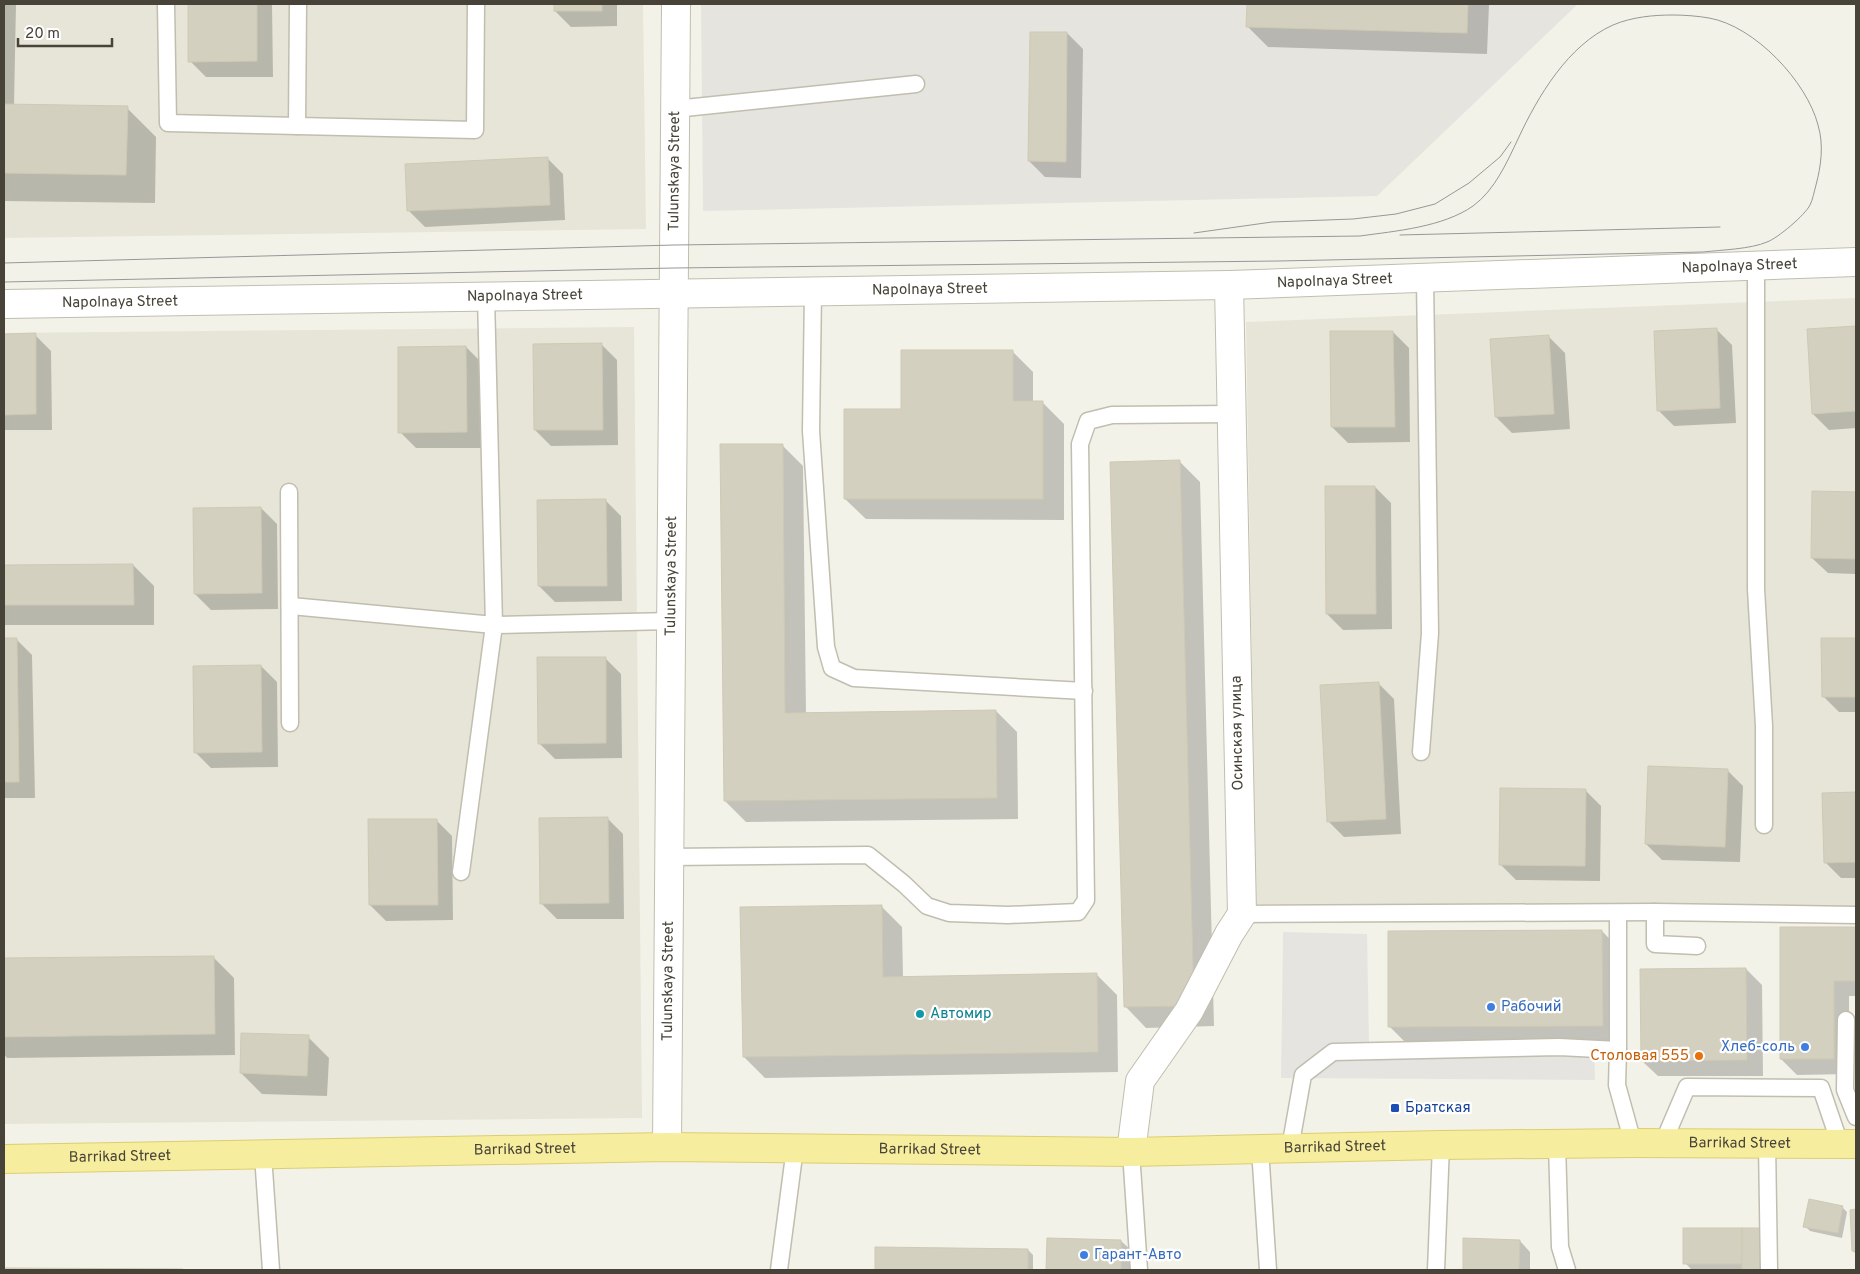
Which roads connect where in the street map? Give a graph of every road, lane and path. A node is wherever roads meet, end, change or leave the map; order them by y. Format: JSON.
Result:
{"nodes":[{"id":1,"x":166,"y":4,"type":"edge"},
{"id":2,"x":298,"y":4,"type":"edge"},
{"id":3,"x":476,"y":4,"type":"edge"},
{"id":4,"x":676,"y":4,"type":"edge"},
{"id":5,"x":916,"y":84,"type":"dead end"},
{"id":6,"x":675,"y":109,"type":"junction"},
{"id":7,"x":297,"y":126,"type":"junction"},
{"id":8,"x":1856,"y":262,"type":"edge"},
{"id":9,"x":1756,"y":265,"type":"junction"},
{"id":10,"x":1425,"y":278,"type":"junction"},
{"id":11,"x":1229,"y":285,"type":"junction"},
{"id":12,"x":813,"y":291,"type":"junction"},
{"id":13,"x":673,"y":293,"type":"junction"},
{"id":14,"x":486,"y":296,"type":"junction"},
{"id":15,"x":4,"y":304,"type":"edge"},
{"id":16,"x":1232,"y":414,"type":"junction"},
{"id":17,"x":289,"y":492,"type":"dead end"},
{"id":18,"x":291,"y":606,"type":"junction"},
{"id":19,"x":671,"y":621,"type":"junction"},
{"id":20,"x":494,"y":625,"type":"junction"},
{"id":21,"x":1084,"y":691,"type":"junction"},
{"id":22,"x":290,"y":723,"type":"dead end"},
{"id":23,"x":1421,"y":752,"type":"dead end"},
{"id":24,"x":1764,"y":825,"type":"dead end"},
{"id":25,"x":669,"y":857,"type":"junction"},
{"id":26,"x":461,"y":872,"type":"dead end"},
{"id":27,"x":1655,"y":912,"type":"junction"},
{"id":28,"x":1618,"y":913,"type":"junction"},
{"id":29,"x":1242,"y":914,"type":"junction"},
{"id":30,"x":1856,"y":915,"type":"edge"},
{"id":31,"x":1698,"y":946,"type":"dead end"},
{"id":32,"x":1846,"y":1020,"type":"dead end"},
{"id":33,"x":1618,"y":1050,"type":"junction"},
{"id":34,"x":1856,"y":1117,"type":"edge"},
{"id":35,"x":1632,"y":1143,"type":"junction"},
{"id":36,"x":1663,"y":1143,"type":"junction"},
{"id":37,"x":1767,"y":1143,"type":"junction"},
{"id":38,"x":1441,"y":1144,"type":"junction"},
{"id":39,"x":1556,"y":1144,"type":"junction"},
{"id":40,"x":1848,"y":1144,"type":"edge"},
{"id":41,"x":667,"y":1147,"type":"junction"},
{"id":42,"x":795,"y":1148,"type":"junction"},
{"id":43,"x":1290,"y":1148,"type":"junction"},
{"id":44,"x":1260,"y":1149,"type":"junction"},
{"id":45,"x":1131,"y":1152,"type":"junction"},
{"id":46,"x":262,"y":1155,"type":"junction"},
{"id":47,"x":4,"y":1159,"type":"edge"},
{"id":48,"x":271,"y":1270,"type":"edge"},
{"id":49,"x":779,"y":1270,"type":"edge"},
{"id":50,"x":1139,"y":1270,"type":"edge"},
{"id":51,"x":1268,"y":1270,"type":"edge"},
{"id":52,"x":1436,"y":1270,"type":"edge"},
{"id":53,"x":1567,"y":1270,"type":"edge"},
{"id":54,"x":1769,"y":1270,"type":"edge"}],
"edges":[{"from":1,"to":7,"type":"lane"},
{"from":2,"to":7,"type":"lane"},
{"from":3,"to":7,"type":"lane"},
{"from":4,"to":6,"type":"street","name":"Tulunskaya Street"},
{"from":5,"to":6,"type":"lane"},
{"from":6,"to":13,"type":"street","name":"Tulunskaya Street"},
{"from":8,"to":9,"type":"street","name":"Napolnaya Street"},
{"from":9,"to":10,"type":"street","name":"Napolnaya Street"},
{"from":9,"to":24,"type":"lane"},
{"from":10,"to":11,"type":"street","name":"Napolnaya Street"},
{"from":10,"to":23,"type":"lane"},
{"from":11,"to":12,"type":"street","name":"Napolnaya Street"},
{"from":11,"to":16,"type":"street","name":"Осинская улица"},
{"from":12,"to":13,"type":"street","name":"Napolnaya Street"},
{"from":12,"to":21,"type":"lane"},
{"from":13,"to":14,"type":"street","name":"Napolnaya Street"},
{"from":13,"to":19,"type":"street","name":"Tulunskaya Street"},
{"from":14,"to":15,"type":"street","name":"Napolnaya Street"},
{"from":14,"to":20,"type":"lane"},
{"from":16,"to":21,"type":"lane"},
{"from":16,"to":29,"type":"street","name":"Осинская улица"},
{"from":17,"to":18,"type":"lane"},
{"from":18,"to":20,"type":"lane"},
{"from":18,"to":22,"type":"lane"},
{"from":19,"to":20,"type":"lane"},
{"from":19,"to":25,"type":"street","name":"Tulunskaya Street"},
{"from":20,"to":26,"type":"lane"},
{"from":21,"to":25,"type":"lane"},
{"from":25,"to":41,"type":"street","name":"Tulunskaya Street"},
{"from":27,"to":28,"type":"lane"},
{"from":27,"to":30,"type":"lane"},
{"from":27,"to":31,"type":"lane"},
{"from":28,"to":29,"type":"lane"},
{"from":28,"to":33,"type":"lane"},
{"from":29,"to":45,"type":"street"},
{"from":32,"to":34,"type":"lane"},
{"from":33,"to":35,"type":"lane"},
{"from":33,"to":43,"type":"lane"},
{"from":35,"to":36,"type":"main road","name":"Barrikad Street"},
{"from":35,"to":39,"type":"main road","name":"Barrikad Street"},
{"from":36,"to":37,"type":"main road","name":"Barrikad Street"},
{"from":36,"to":40,"type":"lane"},
{"from":37,"to":40,"type":"main road","name":"Barrikad Street"},
{"from":37,"to":54,"type":"lane"},
{"from":38,"to":39,"type":"main road","name":"Barrikad Street"},
{"from":38,"to":43,"type":"main road","name":"Barrikad Street"},
{"from":38,"to":52,"type":"lane"},
{"from":39,"to":53,"type":"lane"},
{"from":41,"to":42,"type":"main road","name":"Barrikad Street"},
{"from":41,"to":46,"type":"main road","name":"Barrikad Street"},
{"from":42,"to":45,"type":"main road","name":"Barrikad Street"},
{"from":42,"to":49,"type":"lane"},
{"from":43,"to":44,"type":"main road","name":"Barrikad Street"},
{"from":44,"to":45,"type":"main road","name":"Barrikad Street"},
{"from":44,"to":51,"type":"lane"},
{"from":45,"to":50,"type":"lane"},
{"from":46,"to":47,"type":"main road","name":"Barrikad Street"},
{"from":46,"to":48,"type":"lane"}]}
